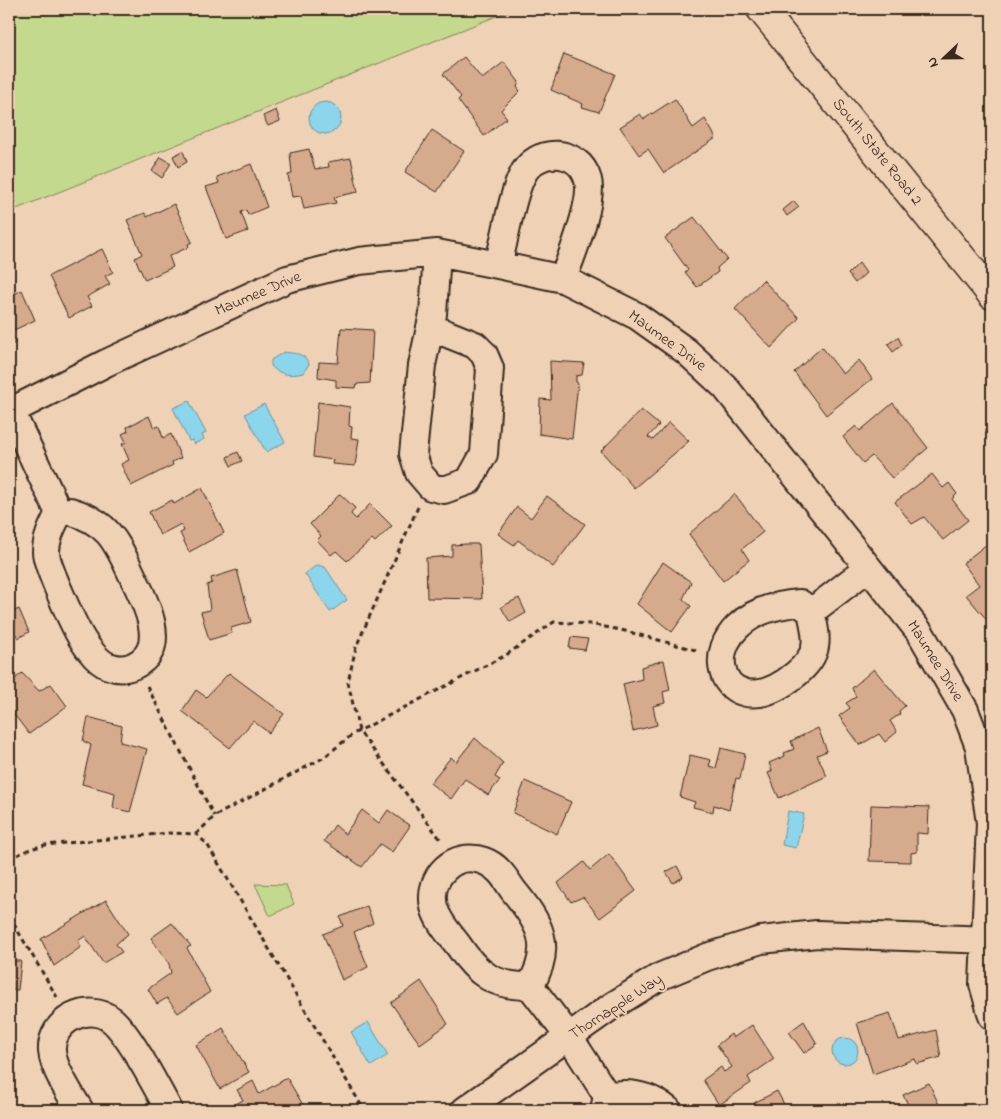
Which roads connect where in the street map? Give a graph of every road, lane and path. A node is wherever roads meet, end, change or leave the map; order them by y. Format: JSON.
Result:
{"nodes":[{"id":1,"x":761,"y":9,"type":"edge"},
{"id":2,"x":437,"y":253,"type":"junction"},
{"id":3,"x":498,"y":265,"type":"junction"},
{"id":4,"x":563,"y":279,"type":"junction"},
{"id":5,"x":992,"y":296,"type":"edge"},
{"id":6,"x":430,"y":327,"type":"junction"},
{"id":7,"x":10,"y":412,"type":"edge"},
{"id":8,"x":428,"y":484,"type":"junction"},
{"id":9,"x":59,"y":512,"type":"junction"},
{"id":10,"x":868,"y":568,"type":"junction"},
{"id":11,"x":811,"y":612,"type":"junction"},
{"id":12,"x":721,"y":658,"type":"junction"},
{"id":13,"x":137,"y":665,"type":"junction"},
{"id":14,"x":359,"y":730,"type":"junction"},
{"id":15,"x":214,"y":816,"type":"junction"},
{"id":16,"x":196,"y":834,"type":"junction"},
{"id":17,"x":9,"y":859,"type":"edge"},
{"id":18,"x":457,"y":860,"type":"junction"},
{"id":19,"x":9,"y":916,"type":"edge"},
{"id":20,"x":988,"y":940,"type":"edge"},
{"id":21,"x":530,"y":986,"type":"junction"},
{"id":22,"x":992,"y":1016,"type":"edge"},
{"id":23,"x":69,"y":1017,"type":"junction"},
{"id":24,"x":570,"y":1038,"type":"junction"},
{"id":25,"x":606,"y":1103,"type":"edge"},
{"id":26,"x":80,"y":1110,"type":"edge"},
{"id":27,"x":169,"y":1110,"type":"edge"},
{"id":28,"x":364,"y":1110,"type":"edge"},
{"id":29,"x":465,"y":1110,"type":"edge"},
{"id":30,"x":668,"y":1110,"type":"edge"}],
"edges":[{"from":1,"to":5,"type":"main road","name":"South State Road 2"},
{"from":2,"to":3,"type":"street","name":"Maumee Drive"},
{"from":2,"to":6,"type":"street"},
{"from":2,"to":7,"type":"street","name":"Maumee Drive"},
{"from":3,"to":4,"type":"street","name":"Maumee Drive"},
{"from":3,"to":4,"type":"street"},
{"from":4,"to":10,"type":"street","name":"Maumee Drive"},
{"from":6,"to":8,"type":"street"},
{"from":6,"to":8,"type":"street"},
{"from":7,"to":9,"type":"street"},
{"from":8,"to":14,"type":"path"},
{"from":9,"to":13,"type":"street"},
{"from":9,"to":13,"type":"street"},
{"from":10,"to":11,"type":"street"},
{"from":10,"to":20,"type":"street","name":"Maumee Drive"},
{"from":11,"to":12,"type":"street"},
{"from":11,"to":12,"type":"street"},
{"from":12,"to":14,"type":"path"},
{"from":13,"to":15,"type":"path"},
{"from":14,"to":15,"type":"path"},
{"from":14,"to":18,"type":"path"},
{"from":15,"to":16,"type":"path"},
{"from":16,"to":17,"type":"path"},
{"from":16,"to":28,"type":"path"},
{"from":18,"to":21,"type":"street"},
{"from":18,"to":21,"type":"street"},
{"from":19,"to":23,"type":"path"},
{"from":20,"to":22,"type":"street","name":"Maumee Drive"},
{"from":20,"to":24,"type":"street","name":"Thornapple Way"},
{"from":21,"to":24,"type":"street"},
{"from":23,"to":26,"type":"street"},
{"from":23,"to":27,"type":"street"},
{"from":24,"to":25,"type":"street"},
{"from":24,"to":29,"type":"street","name":"Thornapple Way"},
{"from":25,"to":30,"type":"street"}]}
